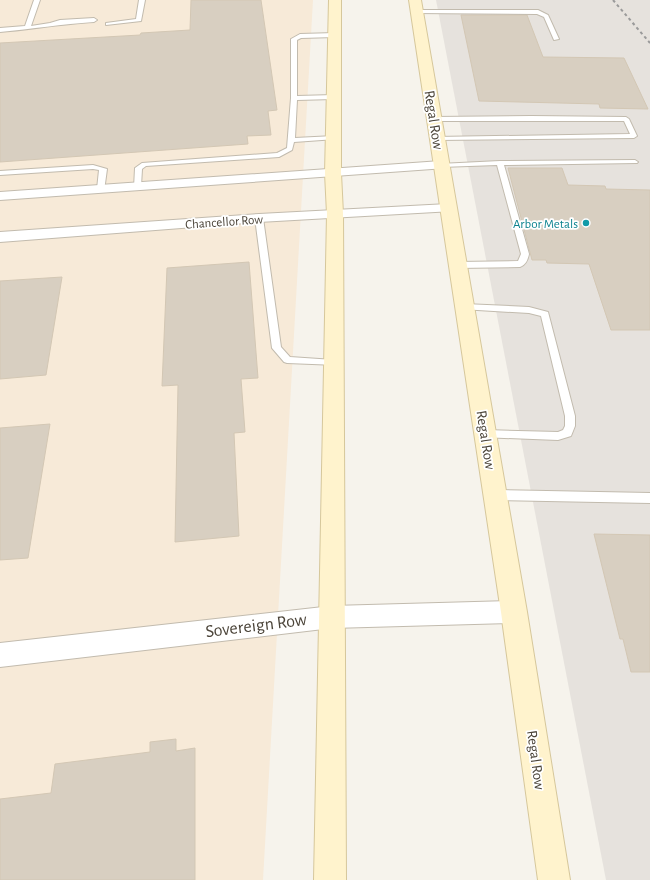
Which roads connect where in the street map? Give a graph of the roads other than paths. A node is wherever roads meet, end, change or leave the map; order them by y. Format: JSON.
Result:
{"nodes":[{"id":1,"x":37,"y":0,"type":"edge"},
{"id":2,"x":142,"y":0,"type":"edge"},
{"id":3,"x":335,"y":0,"type":"edge"},
{"id":4,"x":415,"y":6,"type":"edge"},
{"id":5,"x":109,"y":22,"type":"dead end"},
{"id":6,"x":94,"y":23,"type":"dead end"},
{"id":7,"x":27,"y":28,"type":"junction"},
{"id":8,"x":0,"y":30,"type":"edge"},
{"id":9,"x":335,"y":35,"type":"junction"},
{"id":10,"x":556,"y":39,"type":"dead end"},
{"id":11,"x":334,"y":97,"type":"junction"},
{"id":12,"x":294,"y":98,"type":"junction"},
{"id":13,"x":436,"y":129,"type":"junction"},
{"id":14,"x":334,"y":138,"type":"junction"},
{"id":15,"x":291,"y":140,"type":"junction"},
{"id":16,"x":635,"y":162,"type":"dead end"},
{"id":17,"x":500,"y":163,"type":"junction"},
{"id":18,"x":442,"y":165,"type":"junction"},
{"id":19,"x":0,"y":172,"type":"edge"},
{"id":20,"x":333,"y":173,"type":"junction"},
{"id":21,"x":138,"y":186,"type":"junction"},
{"id":22,"x":101,"y":188,"type":"junction"},
{"id":23,"x":0,"y":196,"type":"edge"},
{"id":24,"x":448,"y":208,"type":"junction"},
{"id":25,"x":335,"y":214,"type":"junction"},
{"id":26,"x":259,"y":218,"type":"junction"},
{"id":27,"x":0,"y":237,"type":"edge"},
{"id":28,"x":457,"y":265,"type":"junction"},
{"id":29,"x":464,"y":307,"type":"junction"},
{"id":30,"x":334,"y":363,"type":"junction"},
{"id":31,"x":485,"y":434,"type":"junction"},
{"id":32,"x":495,"y":495,"type":"junction"},
{"id":33,"x":650,"y":498,"type":"edge"},
{"id":34,"x":514,"y":612,"type":"junction"},
{"id":35,"x":332,"y":617,"type":"junction"},
{"id":36,"x":0,"y":655,"type":"edge"},
{"id":37,"x":330,"y":880,"type":"edge"},
{"id":38,"x":554,"y":880,"type":"edge"}],
"edges":[{"from":1,"to":7,"type":"lane"},
{"from":2,"to":5,"type":"lane"},
{"from":3,"to":9,"type":"main road"},
{"from":4,"to":10,"type":"lane"},
{"from":4,"to":13,"type":"main road","name":"Regal Row"},
{"from":6,"to":7,"type":"lane"},
{"from":7,"to":8,"type":"lane"},
{"from":9,"to":11,"type":"main road"},
{"from":9,"to":12,"type":"lane"},
{"from":11,"to":12,"type":"lane"},
{"from":11,"to":14,"type":"main road"},
{"from":12,"to":15,"type":"lane"},
{"from":13,"to":13,"type":"lane"},
{"from":13,"to":18,"type":"main road","name":"Regal Row"},
{"from":14,"to":15,"type":"lane"},
{"from":14,"to":20,"type":"main road"},
{"from":15,"to":21,"type":"lane"},
{"from":16,"to":17,"type":"lane"},
{"from":17,"to":18,"type":"lane"},
{"from":17,"to":28,"type":"lane"},
{"from":18,"to":20,"type":"street"},
{"from":18,"to":24,"type":"main road","name":"Regal Row"},
{"from":19,"to":22,"type":"lane"},
{"from":20,"to":21,"type":"street"},
{"from":20,"to":25,"type":"main road"},
{"from":21,"to":22,"type":"street"},
{"from":22,"to":23,"type":"street"},
{"from":24,"to":25,"type":"street","name":"Chancellor Row"},
{"from":24,"to":28,"type":"main road","name":"Regal Row"},
{"from":25,"to":26,"type":"street","name":"Chancellor Row"},
{"from":25,"to":30,"type":"main road"},
{"from":26,"to":27,"type":"street","name":"Chancellor Row"},
{"from":26,"to":30,"type":"lane"},
{"from":28,"to":29,"type":"main road","name":"Regal Row"},
{"from":29,"to":31,"type":"main road","name":"Regal Row"},
{"from":29,"to":31,"type":"lane"},
{"from":30,"to":35,"type":"main road"},
{"from":31,"to":32,"type":"main road","name":"Regal Row"},
{"from":32,"to":33,"type":"lane"},
{"from":32,"to":34,"type":"main road","name":"Regal Row"},
{"from":34,"to":35,"type":"street","name":"Sovereign Row"},
{"from":34,"to":38,"type":"main road","name":"Regal Row"},
{"from":35,"to":36,"type":"street","name":"Sovereign Row"},
{"from":35,"to":37,"type":"main road"}]}
